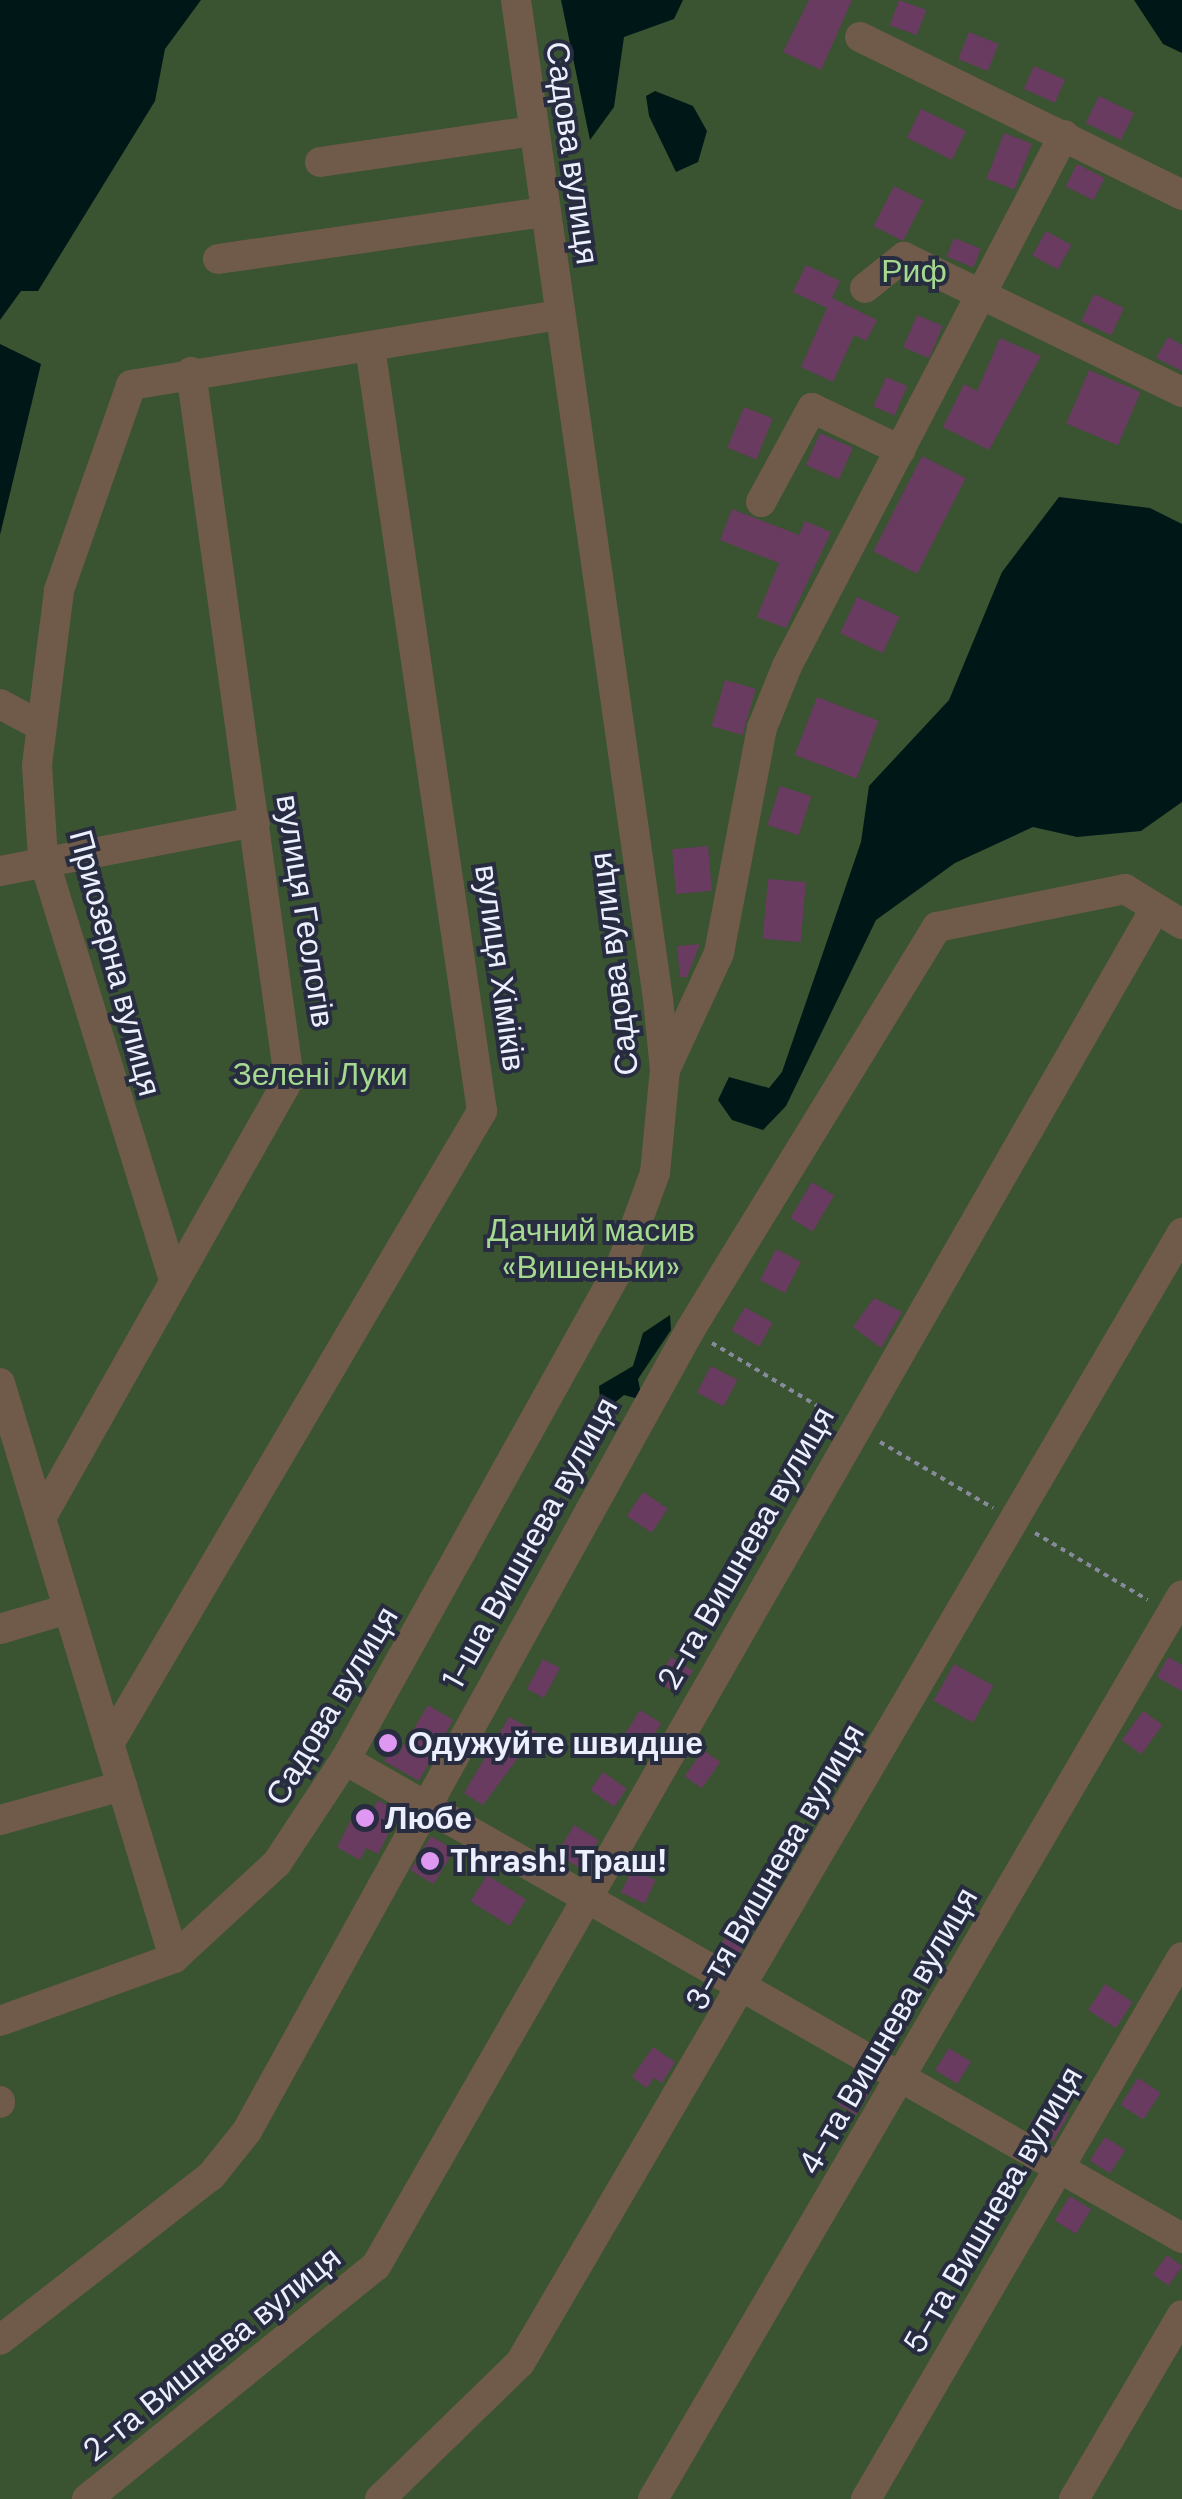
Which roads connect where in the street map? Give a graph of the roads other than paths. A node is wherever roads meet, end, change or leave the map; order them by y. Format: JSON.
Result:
{"nodes":[{"id":1,"x":516,"y":0,"type":"edge"},
{"id":2,"x":860,"y":37,"type":"dead end"},
{"id":3,"x":532,"y":131,"type":"junction"},
{"id":4,"x":1064,"y":135,"type":"junction"},
{"id":5,"x":320,"y":162,"type":"dead end"},
{"id":6,"x":1182,"y":195,"type":"edge"},
{"id":7,"x":544,"y":212,"type":"junction"},
{"id":8,"x":218,"y":259,"type":"dead end"},
{"id":9,"x":864,"y":288,"type":"dead end"},
{"id":10,"x":981,"y":294,"type":"junction"},
{"id":11,"x":560,"y":315,"type":"junction"},
{"id":12,"x":370,"y":347,"type":"junction"},
{"id":13,"x":191,"y":372,"type":"junction"},
{"id":14,"x":1182,"y":392,"type":"edge"},
{"id":15,"x":900,"y":450,"type":"junction"},
{"id":16,"x":761,"y":502,"type":"dead end"},
{"id":17,"x":0,"y":704,"type":"edge"},
{"id":18,"x":39,"y":724,"type":"junction"},
{"id":19,"x":255,"y":822,"type":"junction"},
{"id":20,"x":43,"y":858,"type":"junction"},
{"id":21,"x":0,"y":872,"type":"edge"},
{"id":22,"x":1155,"y":909,"type":"junction"},
{"id":23,"x":1182,"y":924,"type":"edge"},
{"id":24,"x":665,"y":1070,"type":"junction"},
{"id":25,"x":1182,"y":1233,"type":"edge"},
{"id":26,"x":174,"y":1280,"type":"junction"},
{"id":27,"x":0,"y":1383,"type":"edge"},
{"id":28,"x":8,"y":1442,"type":"edge"},
{"id":29,"x":41,"y":1518,"type":"junction"},
{"id":30,"x":1177,"y":1605,"type":"edge"},
{"id":31,"x":68,"y":1609,"type":"junction"},
{"id":32,"x":0,"y":1628,"type":"edge"},
{"id":33,"x":109,"y":1744,"type":"junction"},
{"id":34,"x":345,"y":1760,"type":"junction"},
{"id":35,"x":122,"y":1786,"type":"junction"},
{"id":36,"x":424,"y":1804,"type":"junction"},
{"id":37,"x":0,"y":1820,"type":"edge"},
{"id":38,"x":584,"y":1897,"type":"junction"},
{"id":39,"x":1182,"y":1957,"type":"edge"},
{"id":40,"x":174,"y":1958,"type":"junction"},
{"id":41,"x":746,"y":1989,"type":"junction"},
{"id":42,"x":0,"y":2020,"type":"edge"},
{"id":43,"x":902,"y":2078,"type":"junction"},
{"id":44,"x":1058,"y":2168,"type":"junction"},
{"id":45,"x":1182,"y":2238,"type":"edge"},
{"id":46,"x":1182,"y":2315,"type":"edge"},
{"id":47,"x":0,"y":2340,"type":"edge"},
{"id":48,"x":87,"y":2499,"type":"edge"},
{"id":49,"x":380,"y":2499,"type":"edge"},
{"id":50,"x":653,"y":2499,"type":"edge"},
{"id":51,"x":866,"y":2499,"type":"edge"},
{"id":52,"x":1074,"y":2499,"type":"edge"}],
"edges":[{"from":1,"to":3,"type":"street","name":"Садова вулиця"},
{"from":2,"to":4,"type":"street"},
{"from":3,"to":5,"type":"street"},
{"from":3,"to":7,"type":"street","name":"Садова вулиця"},
{"from":4,"to":6,"type":"street"},
{"from":4,"to":10,"type":"street"},
{"from":7,"to":8,"type":"street"},
{"from":7,"to":11,"type":"street","name":"Садова вулиця"},
{"from":9,"to":10,"type":"street"},
{"from":10,"to":14,"type":"street"},
{"from":10,"to":15,"type":"street"},
{"from":11,"to":12,"type":"street","name":"Приозерна вулиця"},
{"from":11,"to":24,"type":"street","name":"Садова вулиця"},
{"from":12,"to":13,"type":"street","name":"Приозерна вулиця"},
{"from":12,"to":33,"type":"street","name":"вулиця Хіміків"},
{"from":13,"to":18,"type":"street","name":"Приозерна вулиця"},
{"from":13,"to":19,"type":"street","name":"вулиця Геологів"},
{"from":15,"to":16,"type":"street"},
{"from":15,"to":24,"type":"street"},
{"from":17,"to":18,"type":"street"},
{"from":18,"to":20,"type":"street","name":"Приозерна вулиця"},
{"from":19,"to":20,"type":"street"},
{"from":19,"to":26,"type":"street","name":"вулиця Геологів"},
{"from":20,"to":21,"type":"street"},
{"from":20,"to":26,"type":"street","name":"Приозерна вулиця"},
{"from":22,"to":23,"type":"street"},
{"from":22,"to":36,"type":"street","name":"1-ша Вишнева вулиця"},
{"from":22,"to":38,"type":"street","name":"2-га Вишнева вулиця"},
{"from":24,"to":34,"type":"street","name":"Садова вулиця"},
{"from":25,"to":41,"type":"street","name":"3-тя Вишнева вулиця"},
{"from":26,"to":29,"type":"street","name":"вулиця Геологів"},
{"from":27,"to":28,"type":"street"},
{"from":28,"to":29,"type":"street"},
{"from":29,"to":31,"type":"street"},
{"from":30,"to":43,"type":"street","name":"4-та Вишнева вулиця"},
{"from":31,"to":32,"type":"street"},
{"from":31,"to":33,"type":"street"},
{"from":33,"to":35,"type":"street"},
{"from":34,"to":36,"type":"street"},
{"from":34,"to":40,"type":"street","name":"Садова вулиця"},
{"from":35,"to":37,"type":"street"},
{"from":35,"to":40,"type":"street"},
{"from":36,"to":38,"type":"street"},
{"from":36,"to":47,"type":"street","name":"1-ша Вишнева вулиця"},
{"from":38,"to":41,"type":"street"},
{"from":38,"to":48,"type":"street","name":"2-га Вишнева вулиця"},
{"from":39,"to":44,"type":"street","name":"5-та Вишнева вулиця"},
{"from":40,"to":42,"type":"street","name":"Садова вулиця"},
{"from":41,"to":43,"type":"street"},
{"from":41,"to":49,"type":"street","name":"3-тя Вишнева вулиця"},
{"from":43,"to":44,"type":"street"},
{"from":43,"to":50,"type":"street","name":"4-та Вишнева вулиця"},
{"from":44,"to":45,"type":"street"},
{"from":44,"to":51,"type":"street","name":"5-та Вишнева вулиця"},
{"from":46,"to":52,"type":"street"}]}
